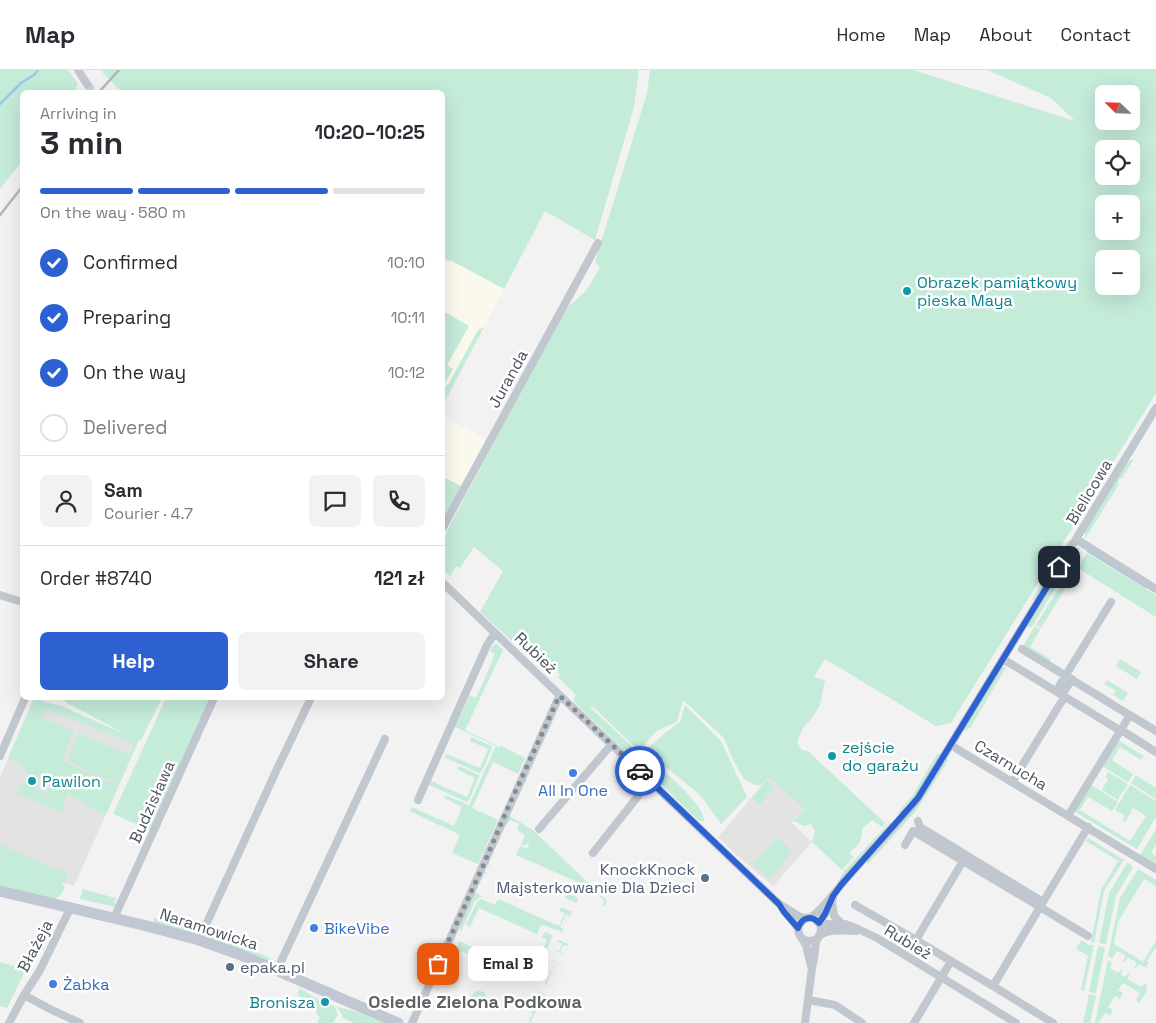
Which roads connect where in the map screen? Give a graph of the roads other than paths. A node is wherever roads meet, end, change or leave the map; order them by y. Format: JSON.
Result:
{"nodes":[{"id":1,"x":78,"y":70,"type":"edge"},
{"id":2,"x":87,"y":84,"type":"tunnel mouth"},
{"id":3,"x":598,"y":243,"type":"dead end"},
{"id":4,"x":1156,"y":408,"type":"edge"},
{"id":5,"x":445,"y":524,"type":"edge"},
{"id":6,"x":1076,"y":539,"type":"junction"},
{"id":7,"x":445,"y":585,"type":"edge"},
{"id":8,"x":1156,"y":589,"type":"edge"},
{"id":9,"x":0,"y":595,"type":"edge"},
{"id":10,"x":20,"y":601,"type":"edge"},
{"id":11,"x":1112,"y":602,"type":"dead end"},
{"id":12,"x":495,"y":633,"type":"junction"},
{"id":13,"x":1022,"y":649,"type":"dead end"},
{"id":14,"x":1003,"y":658,"type":"junction"},
{"id":15,"x":1069,"y":678,"type":"junction"},
{"id":16,"x":1061,"y":694,"type":"junction"},
{"id":17,"x":560,"y":696,"type":"junction"},
{"id":18,"x":25,"y":700,"type":"edge"},
{"id":19,"x":213,"y":700,"type":"edge"},
{"id":20,"x":310,"y":700,"type":"edge"},
{"id":21,"x":1126,"y":713,"type":"dead end"},
{"id":22,"x":1118,"y":729,"type":"junction"},
{"id":23,"x":1156,"y":731,"type":"edge"},
{"id":24,"x":385,"y":739,"type":"dead end"},
{"id":25,"x":612,"y":744,"type":"junction"},
{"id":26,"x":951,"y":744,"type":"junction"},
{"id":27,"x":1156,"y":752,"type":"edge"},
{"id":28,"x":0,"y":756,"type":"edge"},
{"id":29,"x":650,"y":781,"type":"junction"},
{"id":30,"x":1012,"y":782,"type":"junction"},
{"id":31,"x":418,"y":800,"type":"dead end"},
{"id":32,"x":1068,"y":816,"type":"junction"},
{"id":33,"x":918,"y":821,"type":"dead end"},
{"id":34,"x":1088,"y":827,"type":"junction"},
{"id":35,"x":539,"y":829,"type":"dead end"},
{"id":36,"x":905,"y":845,"type":"dead end"},
{"id":37,"x":593,"y":853,"type":"dead end"},
{"id":38,"x":963,"y":861,"type":"junction"},
{"id":39,"x":1156,"y":869,"type":"edge"},
{"id":40,"x":0,"y":891,"type":"edge"},
{"id":41,"x":833,"y":899,"type":"junction"},
{"id":42,"x":779,"y":904,"type":"junction"},
{"id":43,"x":856,"y":904,"type":"dead end"},
{"id":44,"x":1040,"y":907,"type":"junction"},
{"id":45,"x":69,"y":908,"type":"junction"},
{"id":46,"x":114,"y":918,"type":"junction"},
{"id":47,"x":808,"y":918,"type":"junction"},
{"id":48,"x":819,"y":923,"type":"junction"},
{"id":49,"x":842,"y":924,"type":"junction"},
{"id":50,"x":798,"y":928,"type":"junction"},
{"id":51,"x":861,"y":931,"type":"junction"},
{"id":52,"x":1088,"y":936,"type":"dead end"},
{"id":53,"x":819,"y":937,"type":"junction"},
{"id":54,"x":802,"y":939,"type":"junction"},
{"id":55,"x":199,"y":940,"type":"junction"},
{"id":56,"x":916,"y":940,"type":"junction"},
{"id":57,"x":951,"y":961,"type":"junction"},
{"id":58,"x":812,"y":968,"type":"junction"},
{"id":59,"x":277,"y":970,"type":"junction"},
{"id":60,"x":941,"y":977,"type":"junction"},
{"id":61,"x":993,"y":986,"type":"junction"},
{"id":62,"x":24,"y":994,"type":"junction"},
{"id":63,"x":809,"y":1000,"type":"junction"},
{"id":64,"x":0,"y":1020,"type":"edge"},
{"id":65,"x":9,"y":1023,"type":"edge"},
{"id":66,"x":80,"y":1023,"type":"edge"},
{"id":67,"x":398,"y":1023,"type":"edge"},
{"id":68,"x":412,"y":1023,"type":"edge"},
{"id":69,"x":806,"y":1023,"type":"edge"},
{"id":70,"x":862,"y":1023,"type":"edge"},
{"id":71,"x":914,"y":1023,"type":"edge"},
{"id":72,"x":1016,"y":1023,"type":"edge"},
{"id":73,"x":1053,"y":1023,"type":"edge"}],
"edges":[{"from":1,"to":2,"type":"street"},
{"from":3,"to":5,"type":"street","name":"Juranda"},
{"from":4,"to":6,"type":"street","name":"Bielicowa"},
{"from":6,"to":8,"type":"street"},
{"from":6,"to":14,"type":"street","name":"Bielicowa"},
{"from":7,"to":12,"type":"street","name":"Rubież"},
{"from":9,"to":10,"type":"street"},
{"from":11,"to":15,"type":"street"},
{"from":12,"to":17,"type":"street","name":"Rubież"},
{"from":12,"to":31,"type":"street"},
{"from":13,"to":15,"type":"street"},
{"from":14,"to":16,"type":"street"},
{"from":14,"to":26,"type":"street","name":"Bielicowa"},
{"from":15,"to":16,"type":"street"},
{"from":15,"to":21,"type":"street"},
{"from":16,"to":22,"type":"street"},
{"from":16,"to":30,"type":"street"},
{"from":17,"to":25,"type":"street","name":"Rubież"},
{"from":17,"to":68,"type":"street"},
{"from":18,"to":28,"type":"street"},
{"from":19,"to":46,"type":"street","name":"Budzisława"},
{"from":20,"to":55,"type":"street"},
{"from":22,"to":23,"type":"street"},
{"from":22,"to":27,"type":"street"},
{"from":22,"to":32,"type":"street"},
{"from":24,"to":59,"type":"street"},
{"from":25,"to":29,"type":"street","name":"Rubież"},
{"from":25,"to":35,"type":"street"},
{"from":26,"to":30,"type":"street","name":"Czarnucha"},
{"from":26,"to":41,"type":"street","name":"Czarnucha"},
{"from":29,"to":37,"type":"street"},
{"from":29,"to":42,"type":"street","name":"Rubież"},
{"from":30,"to":32,"type":"street","name":"Czarnucha"},
{"from":32,"to":34,"type":"street","name":"Czarnucha"},
{"from":33,"to":34,"type":"street"},
{"from":34,"to":39,"type":"street","name":"Czarnucha"},
{"from":36,"to":38,"type":"street"},
{"from":38,"to":44,"type":"street"},
{"from":38,"to":56,"type":"street"},
{"from":40,"to":45,"type":"street","name":"Naramowicka"},
{"from":41,"to":47,"type":"street","name":"Czarnucha"},
{"from":41,"to":48,"type":"street","name":"Czarnucha"},
{"from":41,"to":49,"type":"street"},
{"from":42,"to":47,"type":"street","name":"Rubież"},
{"from":42,"to":50,"type":"street","name":"Rubież"},
{"from":43,"to":56,"type":"street"},
{"from":44,"to":52,"type":"street"},
{"from":44,"to":61,"type":"street"},
{"from":45,"to":46,"type":"street","name":"Naramowicka"},
{"from":45,"to":62,"type":"street","name":"Błażeja"},
{"from":46,"to":55,"type":"street","name":"Naramowicka"},
{"from":47,"to":48,"type":"street"},
{"from":47,"to":50,"type":"street"},
{"from":48,"to":49,"type":"street","name":"Rubież"},
{"from":48,"to":53,"type":"street"},
{"from":49,"to":51,"type":"street","name":"Rubież"},
{"from":50,"to":54,"type":"street"},
{"from":51,"to":53,"type":"street","name":"Rubież"},
{"from":51,"to":60,"type":"street","name":"Rubież"},
{"from":53,"to":54,"type":"street"},
{"from":53,"to":58,"type":"street"},
{"from":54,"to":58,"type":"street"},
{"from":55,"to":59,"type":"street","name":"Naramowicka"},
{"from":56,"to":57,"type":"street"},
{"from":57,"to":60,"type":"street"},
{"from":57,"to":61,"type":"street"},
{"from":58,"to":63,"type":"street"},
{"from":59,"to":67,"type":"street","name":"Naramowicka"},
{"from":60,"to":71,"type":"street","name":"Rubież"},
{"from":60,"to":72,"type":"street","name":"Rubież"},
{"from":61,"to":73,"type":"street"},
{"from":62,"to":65,"type":"street","name":"Błażeja"},
{"from":62,"to":66,"type":"street"},
{"from":63,"to":69,"type":"street"},
{"from":63,"to":70,"type":"street"},
{"from":64,"to":65,"type":"street","name":"Błażeja"}]}
